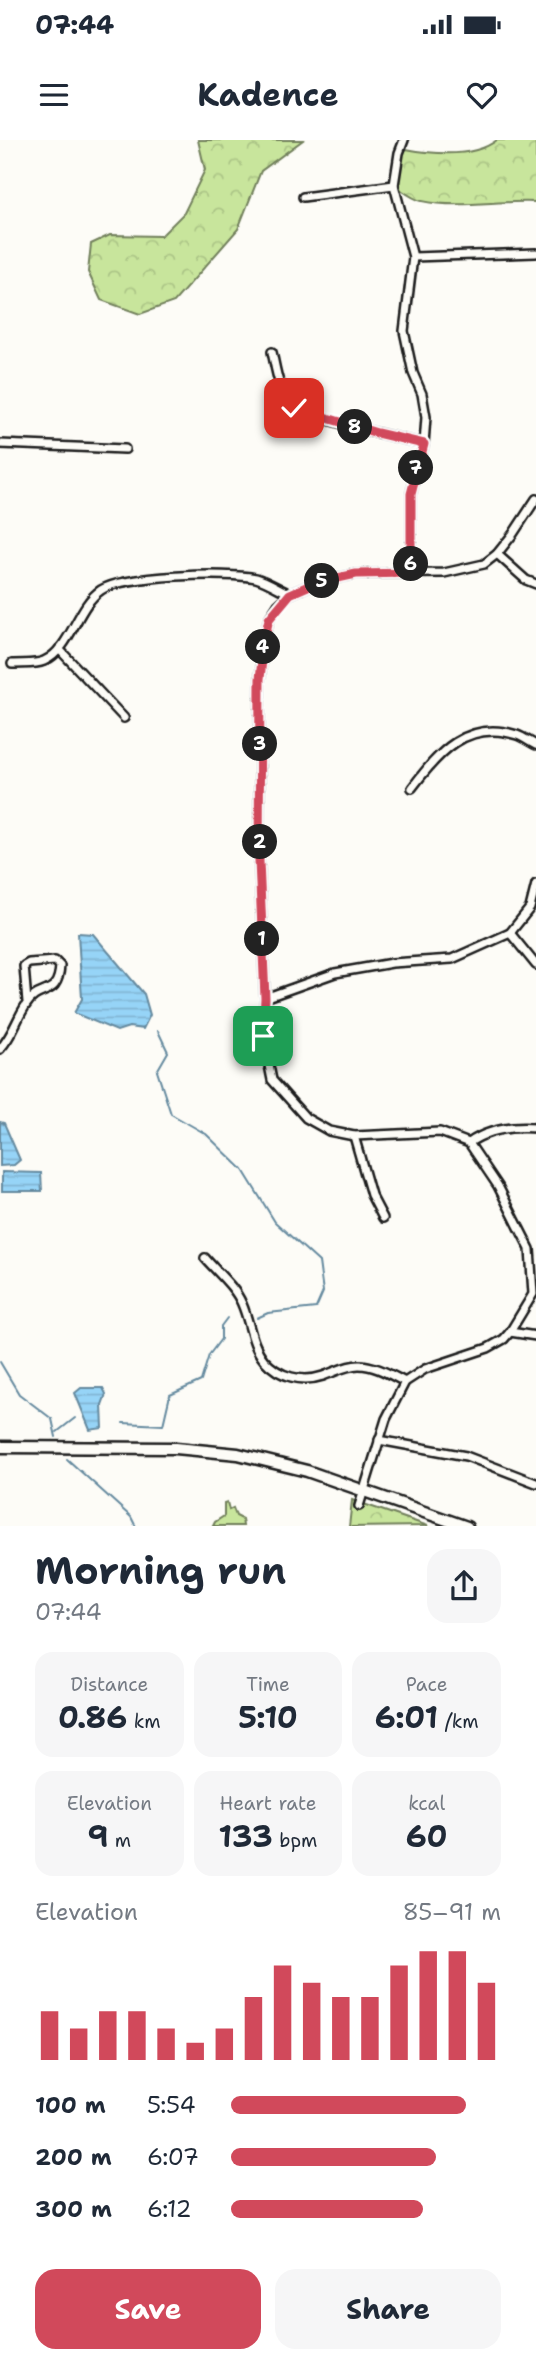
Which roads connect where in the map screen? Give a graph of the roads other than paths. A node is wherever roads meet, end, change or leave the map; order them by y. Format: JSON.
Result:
{"nodes":[{"id":1,"x":404,"y":140,"type":"edge"},
{"id":2,"x":394,"y":185,"type":"junction"},
{"id":3,"x":303,"y":197,"type":"dead end"},
{"id":4,"x":536,"y":253,"type":"edge"},
{"id":5,"x":413,"y":257,"type":"junction"},
{"id":6,"x":272,"y":352,"type":"dead end"},
{"id":7,"x":0,"y":444,"type":"edge"},
{"id":8,"x":424,"y":444,"type":"junction"},
{"id":9,"x":125,"y":449,"type":"dead end"},
{"id":10,"x":536,"y":499,"type":"edge"},
{"id":11,"x":497,"y":554,"type":"junction"},
{"id":12,"x":411,"y":573,"type":"junction"},
{"id":13,"x":536,"y":584,"type":"edge"},
{"id":14,"x":290,"y":594,"type":"junction"},
{"id":15,"x":59,"y":649,"type":"junction"},
{"id":16,"x":12,"y":664,"type":"dead end"},
{"id":17,"x":124,"y":718,"type":"dead end"},
{"id":18,"x":536,"y":745,"type":"edge"},
{"id":19,"x":412,"y":788,"type":"dead end"},
{"id":20,"x":536,"y":884,"type":"edge"},
{"id":21,"x":510,"y":933,"type":"junction"},
{"id":22,"x":536,"y":965,"type":"edge"},
{"id":23,"x":265,"y":998,"type":"junction"},
{"id":24,"x":27,"y":1002,"type":"junction"},
{"id":25,"x":0,"y":1049,"type":"edge"},
{"id":26,"x":536,"y":1128,"type":"edge"},
{"id":27,"x":354,"y":1136,"type":"junction"},
{"id":28,"x":469,"y":1143,"type":"junction"},
{"id":29,"x":383,"y":1218,"type":"dead end"},
{"id":30,"x":205,"y":1258,"type":"dead end"},
{"id":31,"x":510,"y":1332,"type":"junction"},
{"id":32,"x":536,"y":1336,"type":"edge"},
{"id":33,"x":405,"y":1382,"type":"junction"},
{"id":34,"x":379,"y":1440,"type":"junction"},
{"id":35,"x":0,"y":1447,"type":"edge"},
{"id":36,"x":536,"y":1483,"type":"edge"},
{"id":37,"x":364,"y":1491,"type":"junction"},
{"id":38,"x":359,"y":1506,"type":"dead end"},
{"id":39,"x":464,"y":1526,"type":"edge"}],
"edges":[{"from":1,"to":2,"type":"street"},
{"from":2,"to":3,"type":"street"},
{"from":2,"to":5,"type":"street"},
{"from":4,"to":5,"type":"street"},
{"from":5,"to":8,"type":"street"},
{"from":6,"to":8,"type":"street"},
{"from":7,"to":9,"type":"street"},
{"from":8,"to":12,"type":"street"},
{"from":10,"to":11,"type":"street"},
{"from":11,"to":12,"type":"street"},
{"from":11,"to":13,"type":"street"},
{"from":12,"to":14,"type":"street"},
{"from":14,"to":15,"type":"street"},
{"from":14,"to":23,"type":"street"},
{"from":15,"to":16,"type":"street"},
{"from":15,"to":17,"type":"street"},
{"from":18,"to":19,"type":"street"},
{"from":20,"to":21,"type":"street"},
{"from":21,"to":22,"type":"street"},
{"from":21,"to":23,"type":"street"},
{"from":23,"to":27,"type":"street"},
{"from":24,"to":24,"type":"street"},
{"from":24,"to":25,"type":"street"},
{"from":26,"to":28,"type":"street"},
{"from":27,"to":28,"type":"street"},
{"from":27,"to":29,"type":"street"},
{"from":28,"to":31,"type":"street"},
{"from":30,"to":33,"type":"street"},
{"from":31,"to":32,"type":"street"},
{"from":31,"to":33,"type":"street"},
{"from":33,"to":34,"type":"street"},
{"from":34,"to":36,"type":"street"},
{"from":34,"to":37,"type":"street"},
{"from":35,"to":37,"type":"main road"},
{"from":37,"to":38,"type":"street"},
{"from":37,"to":39,"type":"main road"}]}
